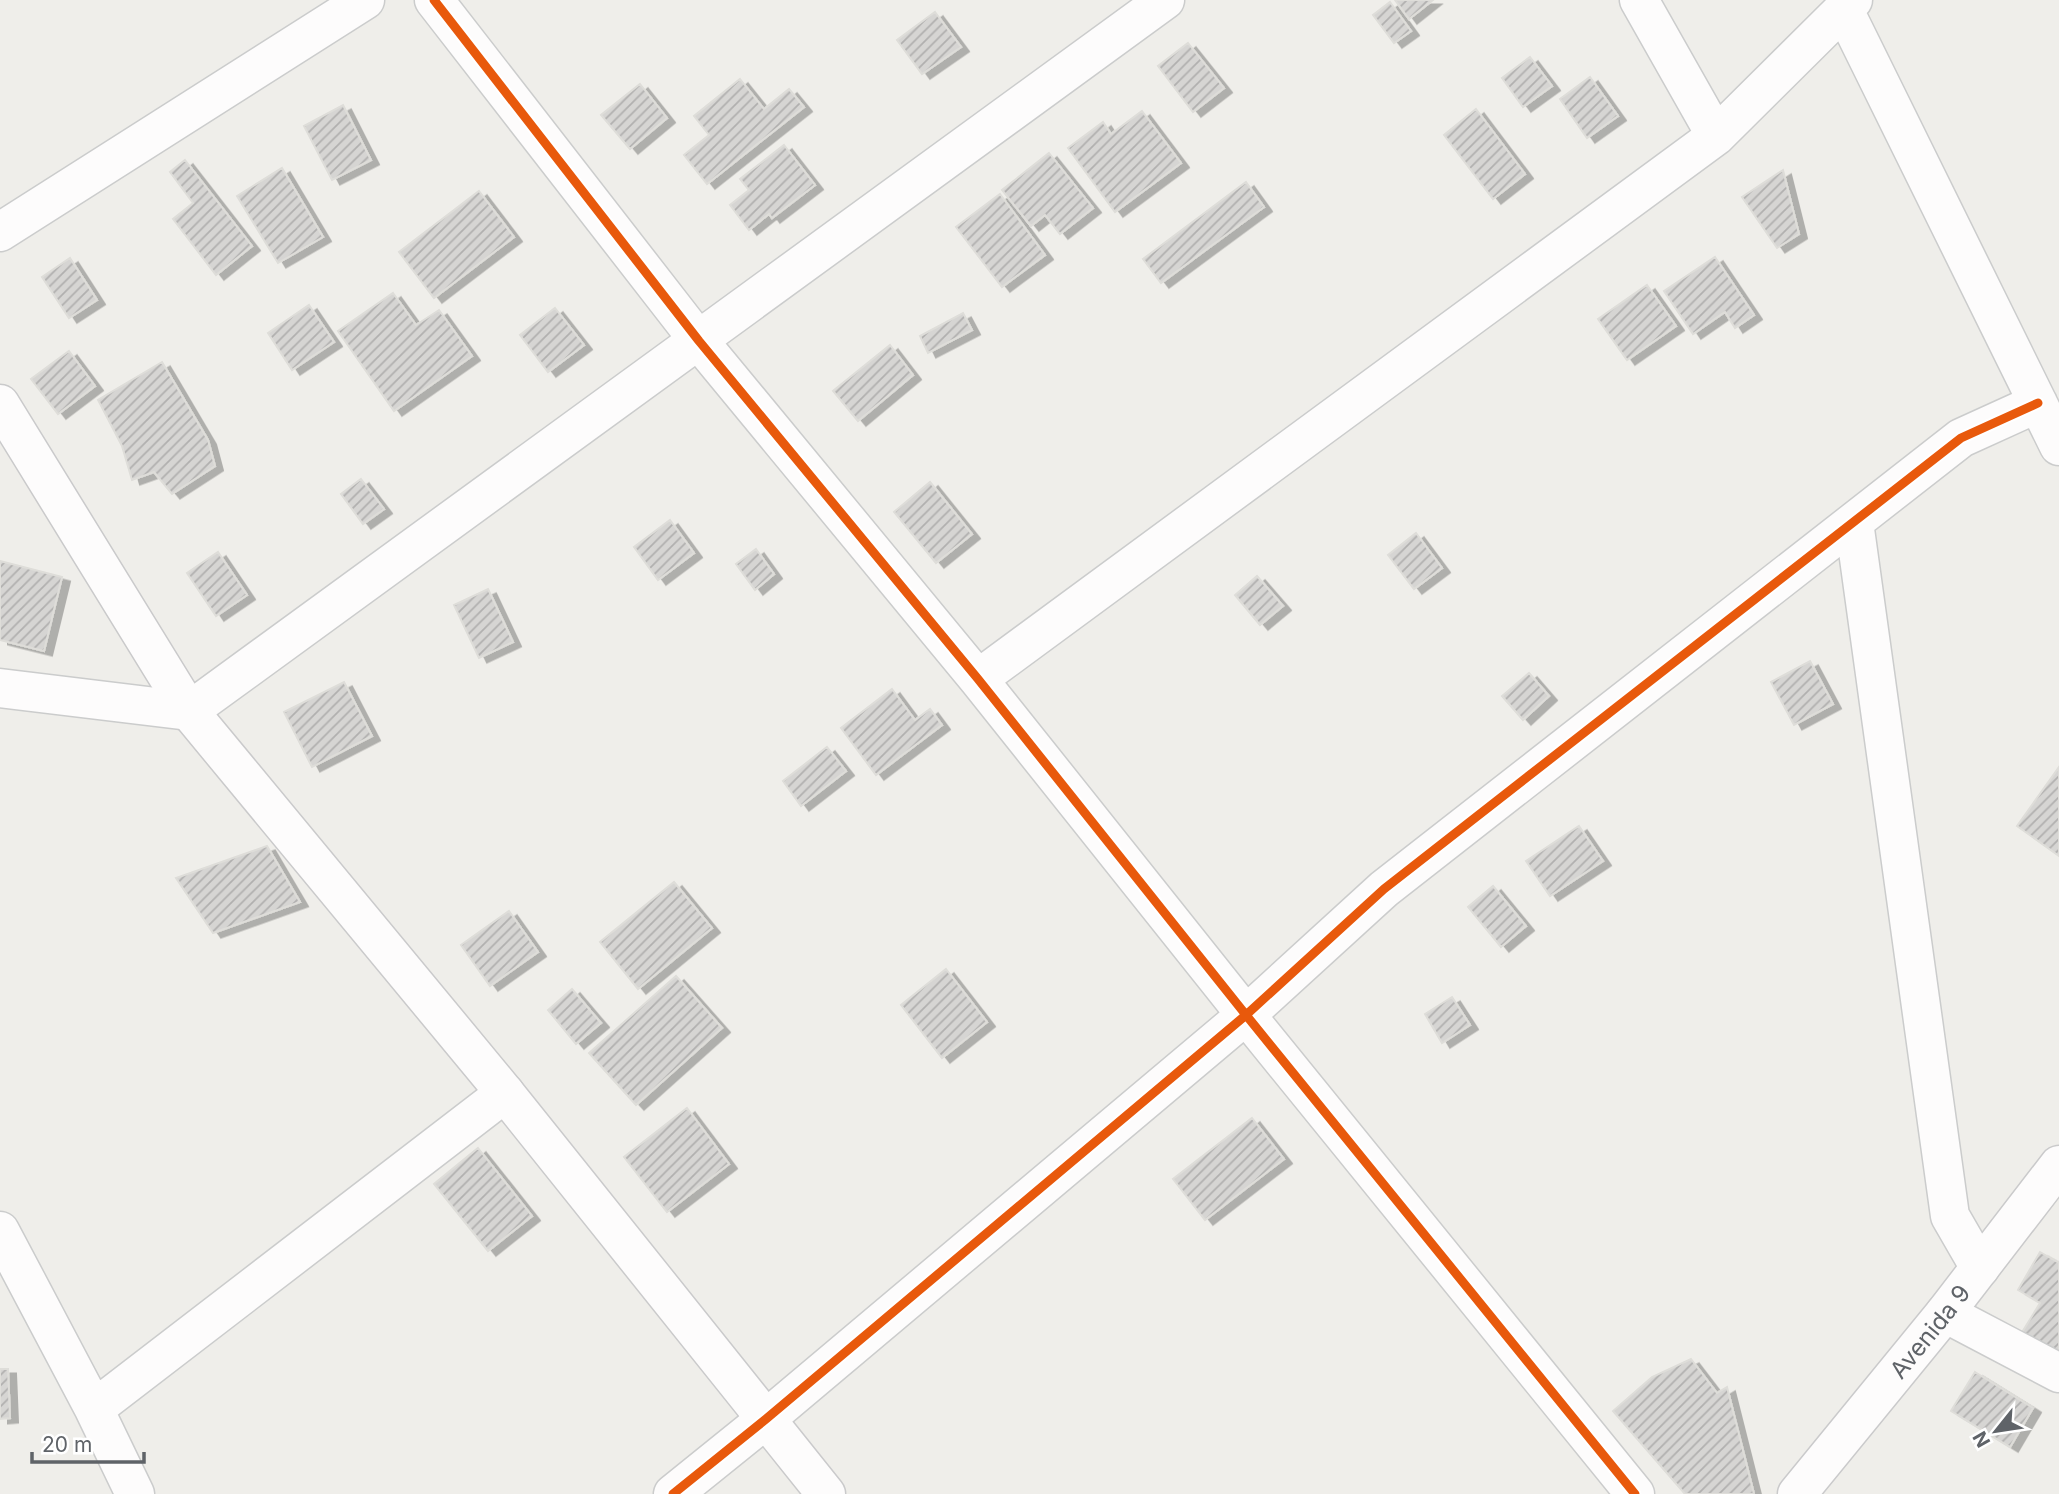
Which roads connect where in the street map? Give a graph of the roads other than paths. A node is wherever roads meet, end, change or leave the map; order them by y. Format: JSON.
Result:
{"nodes":[{"id":1,"x":365,"y":0,"type":"edge"},
{"id":2,"x":434,"y":0,"type":"edge"},
{"id":3,"x":1165,"y":0,"type":"edge"},
{"id":4,"x":1639,"y":0,"type":"edge"},
{"id":5,"x":1849,"y":5,"type":"edge"},
{"id":6,"x":1716,"y":136,"type":"junction"},
{"id":7,"x":0,"y":232,"type":"edge"},
{"id":8,"x":699,"y":341,"type":"junction"},
{"id":9,"x":2038,"y":402,"type":"junction"},
{"id":10,"x":0,"y":404,"type":"edge"},
{"id":11,"x":2059,"y":446,"type":"edge"},
{"id":12,"x":1854,"y":522,"type":"junction"},
{"id":13,"x":978,"y":679,"type":"junction"},
{"id":14,"x":0,"y":688,"type":"edge"},
{"id":15,"x":189,"y":711,"type":"junction"},
{"id":16,"x":1246,"y":1015,"type":"junction"},
{"id":17,"x":505,"y":1093,"type":"junction"},
{"id":18,"x":2059,"y":1165,"type":"edge"},
{"id":19,"x":0,"y":1231,"type":"edge"},
{"id":20,"x":1980,"y":1268,"type":"junction"},
{"id":21,"x":13,"y":1277,"type":"edge"},
{"id":22,"x":1945,"y":1313,"type":"junction"},
{"id":23,"x":2059,"y":1373,"type":"edge"},
{"id":24,"x":94,"y":1409,"type":"junction"},
{"id":25,"x":766,"y":1419,"type":"junction"},
{"id":26,"x":135,"y":1494,"type":"edge"},
{"id":27,"x":673,"y":1494,"type":"edge"},
{"id":28,"x":825,"y":1494,"type":"edge"},
{"id":29,"x":1635,"y":1494,"type":"edge"},
{"id":30,"x":1797,"y":1494,"type":"edge"}],
"edges":[{"from":1,"to":7,"type":"street"},
{"from":2,"to":8,"type":"street"},
{"from":3,"to":8,"type":"street"},
{"from":4,"to":6,"type":"street"},
{"from":5,"to":6,"type":"street"},
{"from":5,"to":9,"type":"street"},
{"from":6,"to":13,"type":"street"},
{"from":8,"to":13,"type":"street"},
{"from":8,"to":15,"type":"street"},
{"from":9,"to":11,"type":"street"},
{"from":9,"to":12,"type":"street"},
{"from":10,"to":15,"type":"street"},
{"from":12,"to":16,"type":"street"},
{"from":12,"to":20,"type":"street"},
{"from":13,"to":16,"type":"street"},
{"from":14,"to":15,"type":"street"},
{"from":15,"to":17,"type":"street"},
{"from":16,"to":25,"type":"street"},
{"from":16,"to":29,"type":"street"},
{"from":17,"to":24,"type":"street"},
{"from":17,"to":25,"type":"street"},
{"from":18,"to":20,"type":"street","name":"Avenida 9"},
{"from":19,"to":21,"type":"street"},
{"from":20,"to":22,"type":"street","name":"Avenida 9"},
{"from":21,"to":24,"type":"street"},
{"from":22,"to":23,"type":"street"},
{"from":22,"to":30,"type":"street","name":"Avenida 9"},
{"from":24,"to":26,"type":"street"},
{"from":25,"to":27,"type":"street"},
{"from":25,"to":28,"type":"street"}]}
